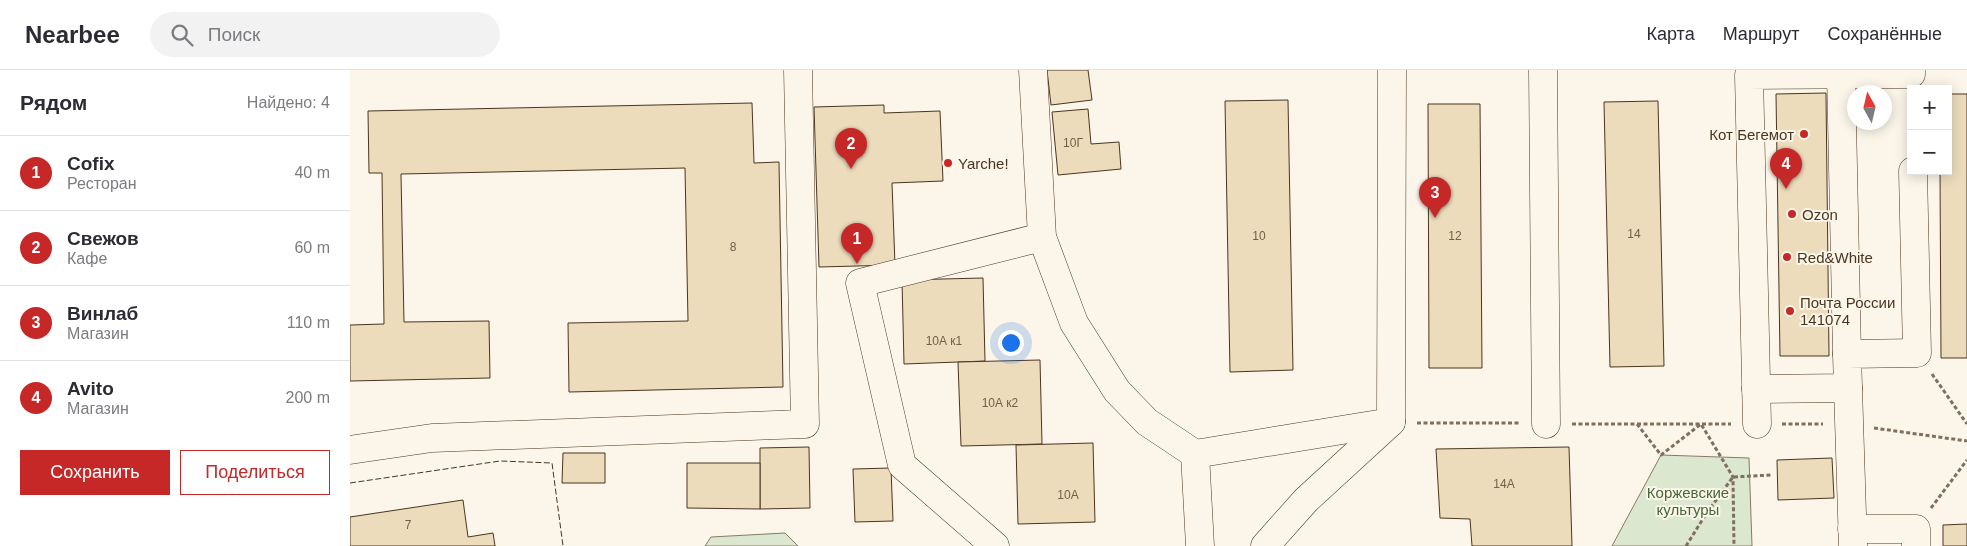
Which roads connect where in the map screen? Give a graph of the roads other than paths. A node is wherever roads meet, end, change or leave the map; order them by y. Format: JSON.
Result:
{"nodes":[{"id":1,"x":798,"y":70,"type":"edge"},
{"id":2,"x":1034,"y":70,"type":"edge"},
{"id":3,"x":1392,"y":70,"type":"edge"},
{"id":4,"x":1543,"y":70,"type":"edge"},
{"id":5,"x":1841,"y":74,"type":"junction"},
{"id":6,"x":1911,"y":78,"type":"edge"},
{"id":7,"x":1913,"y":175,"type":"edge"},
{"id":8,"x":1042,"y":237,"type":"junction"},
{"id":9,"x":1847,"y":354,"type":"junction"},
{"id":10,"x":1848,"y":388,"type":"junction"},
{"id":11,"x":1756,"y":389,"type":"junction"},
{"id":12,"x":1392,"y":422,"type":"junction"},
{"id":13,"x":1546,"y":424,"type":"dead end"},
{"id":14,"x":1757,"y":424,"type":"dead end"},
{"id":15,"x":350,"y":450,"type":"edge"},
{"id":16,"x":1195,"y":454,"type":"junction"},
{"id":17,"x":1852,"y":538,"type":"edge"},
{"id":18,"x":1916,"y":538,"type":"edge"},
{"id":19,"x":995,"y":546,"type":"edge"},
{"id":20,"x":1200,"y":546,"type":"edge"},
{"id":21,"x":1266,"y":546,"type":"edge"}],
"edges":[{"from":1,"to":15,"type":"lane"},
{"from":2,"to":8,"type":"lane"},
{"from":3,"to":12,"type":"lane"},
{"from":4,"to":13,"type":"lane"},
{"from":5,"to":6,"type":"lane"},
{"from":5,"to":9,"type":"lane"},
{"from":5,"to":11,"type":"lane"},
{"from":7,"to":9,"type":"lane"},
{"from":8,"to":16,"type":"lane"},
{"from":8,"to":19,"type":"lane"},
{"from":9,"to":10,"type":"lane"},
{"from":10,"to":11,"type":"lane"},
{"from":10,"to":17,"type":"lane"},
{"from":11,"to":14,"type":"lane"},
{"from":12,"to":16,"type":"lane"},
{"from":12,"to":21,"type":"lane"},
{"from":16,"to":20,"type":"lane"},
{"from":17,"to":18,"type":"lane"}]}
